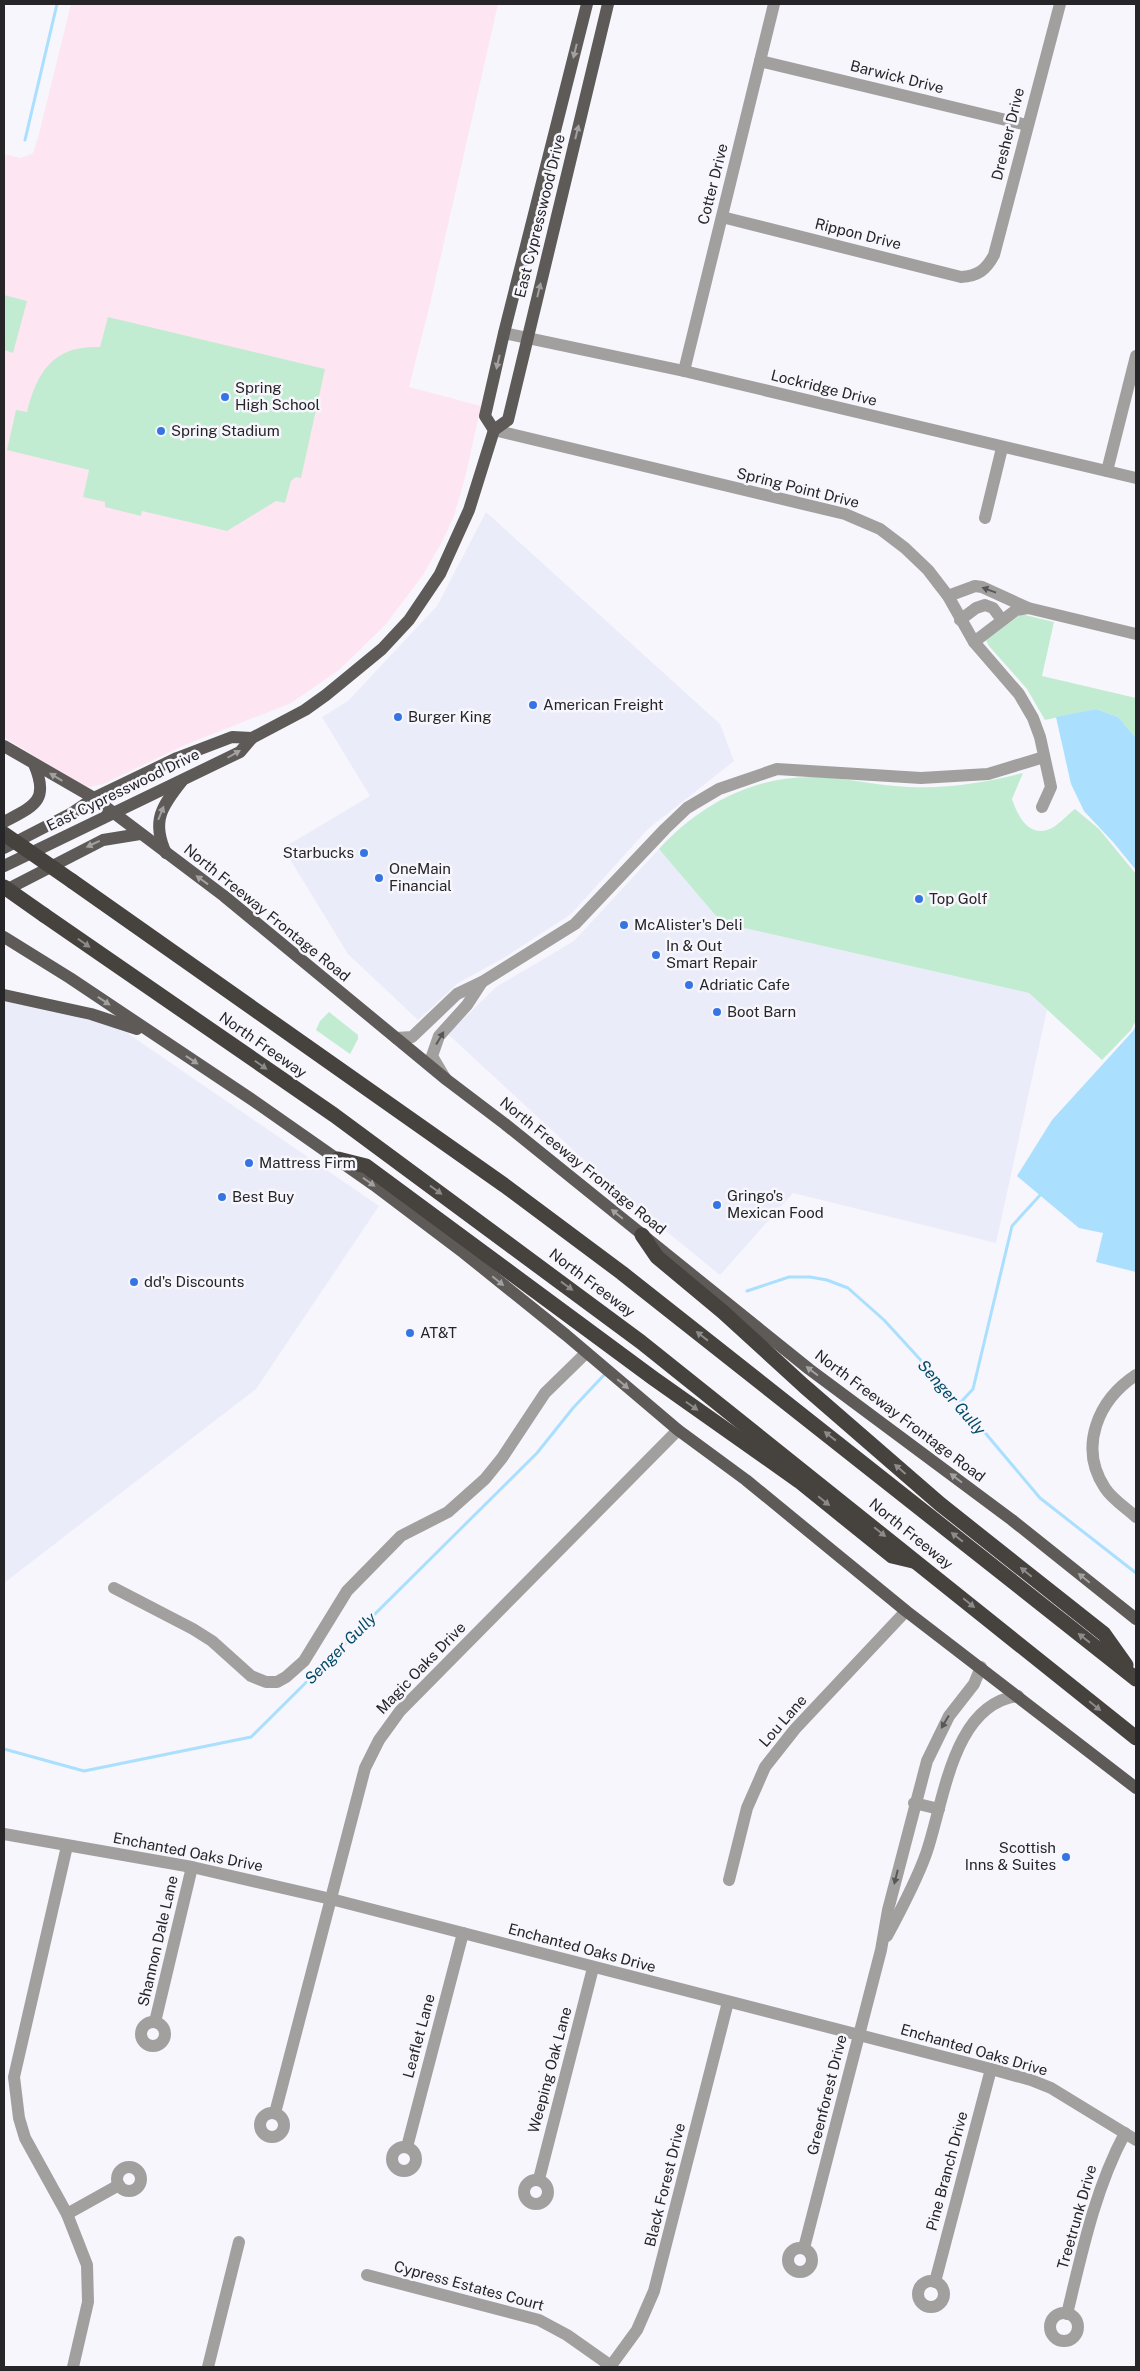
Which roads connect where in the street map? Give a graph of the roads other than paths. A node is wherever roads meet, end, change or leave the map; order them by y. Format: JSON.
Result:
{"nodes":[{"id":1,"x":587,"y":4,"type":"edge"},
{"id":2,"x":774,"y":4,"type":"edge"},
{"id":3,"x":1060,"y":4,"type":"edge"},
{"id":4,"x":608,"y":5,"type":"edge"},
{"id":5,"x":760,"y":61,"type":"junction"},
{"id":6,"x":1027,"y":125,"type":"junction"},
{"id":7,"x":546,"y":168,"type":"junction"},
{"id":8,"x":567,"y":174,"type":"junction"},
{"id":9,"x":722,"y":217,"type":"junction"},
{"id":10,"x":985,"y":270,"type":"joint"},
{"id":11,"x":504,"y":333,"type":"junction"},
{"id":12,"x":528,"y":337,"type":"junction"},
{"id":13,"x":1136,"y":356,"type":"edge"},
{"id":14,"x":684,"y":371,"type":"junction"},
{"id":15,"x":494,"y":430,"type":"junction"},
{"id":16,"x":1002,"y":448,"type":"junction"},
{"id":17,"x":1107,"y":471,"type":"junction"},
{"id":18,"x":1136,"y":478,"type":"edge"},
{"id":19,"x":985,"y":518,"type":"dead end"},
{"id":20,"x":948,"y":596,"type":"junction"},
{"id":21,"x":1028,"y":608,"type":"junction"},
{"id":22,"x":960,"y":620,"type":"junction"},
{"id":23,"x":1002,"y":620,"type":"junction"},
{"id":24,"x":1136,"y":634,"type":"edge"},
{"id":25,"x":974,"y":642,"type":"junction"},
{"id":26,"x":252,"y":738,"type":"junction"},
{"id":27,"x":4,"y":746,"type":"edge"},
{"id":28,"x":1044,"y":757,"type":"junction"},
{"id":29,"x":34,"y":764,"type":"junction"},
{"id":30,"x":184,"y":778,"type":"junction"},
{"id":31,"x":94,"y":798,"type":"junction"},
{"id":32,"x":1042,"y":806,"type":"dead end"},
{"id":33,"x":112,"y":813,"type":"junction"},
{"id":34,"x":4,"y":822,"type":"edge"},
{"id":35,"x":4,"y":834,"type":"edge"},
{"id":36,"x":140,"y":834,"type":"junction"},
{"id":37,"x":4,"y":848,"type":"edge"},
{"id":38,"x":166,"y":852,"type":"junction"},
{"id":39,"x":4,"y":866,"type":"edge"},
{"id":40,"x":4,"y":889,"type":"edge"},
{"id":41,"x":4,"y":937,"type":"edge"},
{"id":42,"x":482,"y":982,"type":"junction"},
{"id":43,"x":4,"y":995,"type":"edge"},
{"id":44,"x":151,"y":1033,"type":"junction"},
{"id":45,"x":396,"y":1038,"type":"junction"},
{"id":46,"x":447,"y":1080,"type":"junction"},
{"id":47,"x":338,"y":1159,"type":"junction"},
{"id":48,"x":642,"y":1235,"type":"junction"},
{"id":49,"x":586,"y":1352,"type":"junction"},
{"id":50,"x":1136,"y":1375,"type":"edge"},
{"id":51,"x":678,"y":1430,"type":"junction"},
{"id":52,"x":1136,"y":1517,"type":"edge"},
{"id":53,"x":918,"y":1562,"type":"junction"},
{"id":54,"x":114,"y":1588,"type":"dead end"},
{"id":55,"x":906,"y":1611,"type":"junction"},
{"id":56,"x":1136,"y":1619,"type":"edge"},
{"id":57,"x":981,"y":1667,"type":"junction"},
{"id":58,"x":1136,"y":1679,"type":"edge"},
{"id":59,"x":1018,"y":1696,"type":"junction"},
{"id":60,"x":962,"y":1699,"type":"junction"},
{"id":61,"x":978,"y":1716,"type":"junction"},
{"id":62,"x":1136,"y":1738,"type":"edge"},
{"id":63,"x":1136,"y":1788,"type":"edge"},
{"id":64,"x":914,"y":1803,"type":"junction"},
{"id":65,"x":939,"y":1809,"type":"junction"},
{"id":66,"x":4,"y":1834,"type":"edge"},
{"id":67,"x":67,"y":1846,"type":"junction"},
{"id":68,"x":192,"y":1867,"type":"junction"},
{"id":69,"x":729,"y":1880,"type":"dead end"},
{"id":70,"x":331,"y":1900,"type":"junction"},
{"id":71,"x":463,"y":1933,"type":"junction"},
{"id":72,"x":881,"y":1950,"type":"junction"},
{"id":73,"x":593,"y":1968,"type":"junction"},
{"id":74,"x":728,"y":2002,"type":"junction"},
{"id":75,"x":155,"y":2022,"type":"dead end"},
{"id":76,"x":859,"y":2034,"type":"junction"},
{"id":77,"x":991,"y":2068,"type":"junction"},
{"id":78,"x":275,"y":2113,"type":"dead end"},
{"id":79,"x":1125,"y":2133,"type":"junction"},
{"id":80,"x":1136,"y":2140,"type":"edge"},
{"id":81,"x":407,"y":2147,"type":"dead end"},
{"id":82,"x":539,"y":2179,"type":"dead end"},
{"id":83,"x":118,"y":2186,"type":"dead end"},
{"id":84,"x":67,"y":2214,"type":"junction"},
{"id":85,"x":239,"y":2242,"type":"dead end"},
{"id":86,"x":804,"y":2248,"type":"dead end"},
{"id":87,"x":367,"y":2275,"type":"dead end"},
{"id":88,"x":935,"y":2282,"type":"dead end"},
{"id":89,"x":1067,"y":2314,"type":"dead end"},
{"id":90,"x":73,"y":2367,"type":"edge"},
{"id":91,"x":208,"y":2367,"type":"edge"},
{"id":92,"x":610,"y":2367,"type":"edge"}],
"edges":[{"from":1,"to":4,"type":"main road"},
{"from":1,"to":7,"type":"main road","name":"East Cypresswood Drive","one_way":true},
{"from":2,"to":5,"type":"street","name":"Cotter Drive"},
{"from":3,"to":6,"type":"street","name":"Dresher Drive"},
{"from":8,"to":4,"type":"main road","name":"East Cypresswood Drive","one_way":true},
{"from":5,"to":6,"type":"street","name":"Barwick Drive"},
{"from":5,"to":9,"type":"street","name":"Cotter Drive"},
{"from":6,"to":10,"type":"street","name":"Dresher Drive"},
{"from":7,"to":8,"type":"main road"},
{"from":7,"to":11,"type":"main road","name":"East Cypresswood Drive"},
{"from":12,"to":8,"type":"main road","name":"East Cypresswood Drive","one_way":true},
{"from":9,"to":10,"type":"street","name":"Rippon Drive"},
{"from":9,"to":14,"type":"street","name":"Cotter Drive"},
{"from":11,"to":12,"type":"street","name":"Lockridge Drive"},
{"from":11,"to":15,"type":"main road","name":"East Cypresswood Drive","one_way":true},
{"from":12,"to":14,"type":"street","name":"Lockridge Drive"},
{"from":12,"to":15,"type":"main road","name":"East Cypresswood Drive"},
{"from":13,"to":17,"type":"street"},
{"from":14,"to":16,"type":"street","name":"Lockridge Drive"},
{"from":15,"to":20,"type":"street","name":"Spring Point Drive"},
{"from":15,"to":26,"type":"main road","name":"East Cypresswood Drive"},
{"from":16,"to":17,"type":"street","name":"Lockridge Drive"},
{"from":16,"to":19,"type":"street"},
{"from":17,"to":18,"type":"street","name":"Lockridge Drive"},
{"from":21,"to":20,"type":"street","one_way":true},
{"from":20,"to":22,"type":"street","name":"Spring Point Drive"},
{"from":21,"to":23,"type":"street"},
{"from":21,"to":24,"type":"street"},
{"from":22,"to":23,"type":"street"},
{"from":22,"to":25,"type":"street","name":"Spring Point Drive"},
{"from":23,"to":25,"type":"street"},
{"from":25,"to":28,"type":"street","name":"Spring Point Drive"},
{"from":30,"to":26,"type":"main road","name":"East Cypresswood Drive","one_way":true},
{"from":26,"to":31,"type":"main road","name":"East Cypresswood Drive"},
{"from":27,"to":29,"type":"main road","name":"North Freeway Frontage Road"},
{"from":28,"to":32,"type":"street","name":"Spring Point Drive"},
{"from":28,"to":42,"type":"street"},
{"from":31,"to":29,"type":"main road","name":"North Freeway Frontage Road","one_way":true},
{"from":29,"to":34,"type":"main road"},
{"from":30,"to":33,"type":"main road","name":"East Cypresswood Drive"},
{"from":38,"to":30,"type":"main road","one_way":true},
{"from":31,"to":33,"type":"main road","name":"North Freeway Frontage Road"},
{"from":31,"to":37,"type":"main road","name":"East Cypresswood Drive"},
{"from":33,"to":36,"type":"main road","name":"North Freeway Frontage Road"},
{"from":33,"to":39,"type":"main road","name":"East Cypresswood Drive"},
{"from":58,"to":35,"type":"highway","name":"North Freeway","one_way":true,"bridge":true},
{"from":36,"to":38,"type":"main road","name":"North Freeway Frontage Road"},
{"from":36,"to":40,"type":"main road","one_way":true},
{"from":45,"to":38,"type":"main road","name":"North Freeway Frontage Road","one_way":true},
{"from":40,"to":53,"type":"highway","name":"North Freeway","one_way":true,"bridge":true},
{"from":41,"to":44,"type":"main road","one_way":true},
{"from":42,"to":45,"type":"street"},
{"from":46,"to":42,"type":"street","one_way":true},
{"from":43,"to":44,"type":"main road"},
{"from":44,"to":47,"type":"main road","one_way":true},
{"from":45,"to":46,"type":"main road","name":"North Freeway Frontage Road"},
{"from":48,"to":46,"type":"main road","name":"North Freeway Frontage Road","one_way":true},
{"from":47,"to":49,"type":"main road","one_way":true},
{"from":47,"to":53,"type":"highway","one_way":true},
{"from":56,"to":48,"type":"main road","name":"North Freeway Frontage Road","one_way":true},
{"from":58,"to":48,"type":"highway","one_way":true},
{"from":49,"to":51,"type":"main road","one_way":true},
{"from":49,"to":54,"type":"street"},
{"from":50,"to":52,"type":"street"},
{"from":51,"to":55,"type":"main road"},
{"from":51,"to":70,"type":"street","name":"Magic Oaks Drive"},
{"from":53,"to":62,"type":"highway","name":"North Freeway","one_way":true},
{"from":55,"to":57,"type":"main road"},
{"from":55,"to":69,"type":"street","name":"Lou Lane"},
{"from":57,"to":59,"type":"main road"},
{"from":57,"to":60,"type":"street","name":"Greenforest Drive"},
{"from":59,"to":61,"type":"street","name":"Greenforest Drive"},
{"from":59,"to":63,"type":"main road"},
{"from":60,"to":61,"type":"street"},
{"from":60,"to":64,"type":"street","name":"Greenforest Drive","one_way":true},
{"from":61,"to":65,"type":"street","name":"Greenforest Drive"},
{"from":64,"to":65,"type":"street"},
{"from":64,"to":72,"type":"street","name":"Greenforest Drive","one_way":true},
{"from":65,"to":72,"type":"street","name":"Greenforest Drive"},
{"from":66,"to":67,"type":"street","name":"Enchanted Oaks Drive"},
{"from":67,"to":68,"type":"street","name":"Enchanted Oaks Drive"},
{"from":67,"to":84,"type":"street"},
{"from":68,"to":70,"type":"street","name":"Enchanted Oaks Drive"},
{"from":68,"to":75,"type":"street","name":"Shannon Dale Lane"},
{"from":70,"to":71,"type":"street","name":"Enchanted Oaks Drive"},
{"from":70,"to":78,"type":"street","name":"Magic Oaks Drive"},
{"from":71,"to":73,"type":"street","name":"Enchanted Oaks Drive"},
{"from":71,"to":81,"type":"street","name":"Leaflet Lane"},
{"from":72,"to":76,"type":"street","name":"Greenforest Drive"},
{"from":73,"to":74,"type":"street","name":"Enchanted Oaks Drive"},
{"from":73,"to":82,"type":"street","name":"Weeping Oak Lane"},
{"from":74,"to":76,"type":"street","name":"Enchanted Oaks Drive"},
{"from":74,"to":92,"type":"street","name":"Black Forest Drive"},
{"from":76,"to":77,"type":"street","name":"Enchanted Oaks Drive"},
{"from":76,"to":86,"type":"street","name":"Greenforest Drive"},
{"from":77,"to":79,"type":"street","name":"Enchanted Oaks Drive"},
{"from":77,"to":88,"type":"street","name":"Pine Branch Drive"},
{"from":79,"to":80,"type":"street","name":"Enchanted Oaks Drive"},
{"from":79,"to":89,"type":"street","name":"Treetrunk Drive"},
{"from":83,"to":84,"type":"street"},
{"from":84,"to":90,"type":"street"},
{"from":85,"to":91,"type":"street"},
{"from":87,"to":92,"type":"street","name":"Cypress Estates Court"}]}
